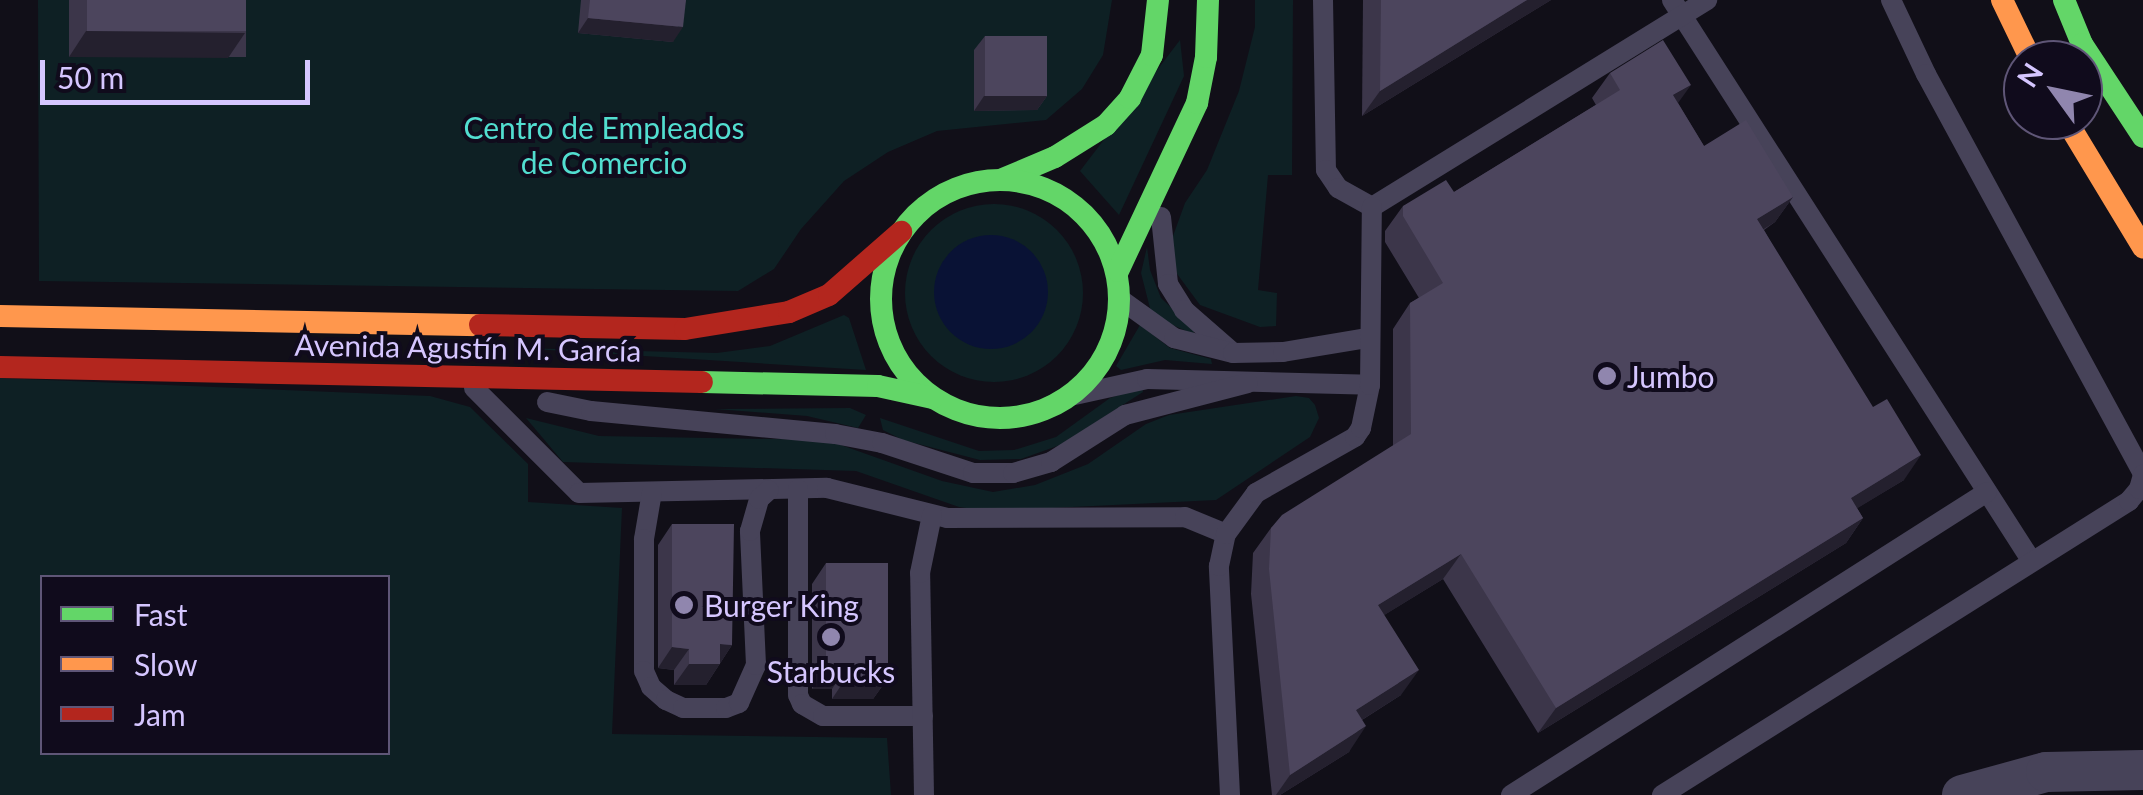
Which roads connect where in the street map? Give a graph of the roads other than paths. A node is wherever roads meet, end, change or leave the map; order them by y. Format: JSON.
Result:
{"nodes":[{"id":1,"x":1158,"y":0,"type":"edge"},
{"id":2,"x":1208,"y":0,"type":"edge"},
{"id":3,"x":1323,"y":0,"type":"edge"},
{"id":4,"x":1706,"y":0,"type":"edge"},
{"id":5,"x":1891,"y":0,"type":"edge"},
{"id":6,"x":2002,"y":0,"type":"edge"},
{"id":7,"x":2064,"y":0,"type":"edge"},
{"id":8,"x":1678,"y":8,"type":"edge"},
{"id":9,"x":2021,"y":40,"type":"edge"},
{"id":10,"x":2143,"y":137,"type":"edge"},
{"id":11,"x":2078,"y":140,"type":"edge"},
{"id":12,"x":1166,"y":173,"type":"junction"},
{"id":13,"x":1003,"y":179,"type":"junction"},
{"id":14,"x":1372,"y":207,"type":"junction"},
{"id":15,"x":901,"y":232,"type":"junction"},
{"id":16,"x":2143,"y":248,"type":"edge"},
{"id":17,"x":1118,"y":272,"type":"junction"},
{"id":18,"x":1120,"y":298,"type":"junction"},
{"id":19,"x":0,"y":316,"type":"edge"},
{"id":20,"x":1368,"y":338,"type":"junction"},
{"id":21,"x":1233,"y":353,"type":"junction"},
{"id":22,"x":0,"y":368,"type":"edge"},
{"id":23,"x":422,"y":376,"type":"junction"},
{"id":24,"x":1248,"y":383,"type":"junction"},
{"id":25,"x":1370,"y":385,"type":"junction"},
{"id":26,"x":472,"y":386,"type":"junction"},
{"id":27,"x":1070,"y":396,"type":"junction"},
{"id":28,"x":932,"y":398,"type":"junction"},
{"id":29,"x":2143,"y":474,"type":"edge"},
{"id":30,"x":798,"y":489,"type":"junction"},
{"id":31,"x":768,"y":490,"type":"junction"},
{"id":32,"x":652,"y":492,"type":"junction"},
{"id":33,"x":1987,"y":492,"type":"junction"},
{"id":34,"x":932,"y":516,"type":"junction"},
{"id":35,"x":1226,"y":534,"type":"junction"},
{"id":36,"x":2031,"y":560,"type":"junction"},
{"id":37,"x":923,"y":716,"type":"junction"},
{"id":38,"x":2143,"y":770,"type":"edge"},
{"id":39,"x":924,"y":795,"type":"edge"},
{"id":40,"x":1230,"y":795,"type":"edge"},
{"id":41,"x":1511,"y":795,"type":"edge"},
{"id":42,"x":1662,"y":795,"type":"edge"},
{"id":43,"x":1962,"y":795,"type":"edge"}],
"edges":[{"from":1,"to":13,"type":"main road"},
{"from":2,"to":12,"type":"main road"},
{"from":3,"to":14,"type":"lane"},
{"from":4,"to":8,"type":"lane"},
{"from":5,"to":29,"type":"lane"},
{"from":6,"to":9,"type":"main road"},
{"from":7,"to":10,"type":"main road"},
{"from":8,"to":14,"type":"lane"},
{"from":8,"to":33,"type":"lane"},
{"from":11,"to":16,"type":"main road"},
{"from":12,"to":17,"type":"main road"},
{"from":12,"to":21,"type":"lane"},
{"from":13,"to":15,"type":"main road"},
{"from":13,"to":17,"type":"main road"},
{"from":14,"to":20,"type":"lane"},
{"from":15,"to":19,"type":"main road","name":"Avenida Agustín M. García"},
{"from":15,"to":28,"type":"main road"},
{"from":17,"to":18,"type":"main road"},
{"from":18,"to":21,"type":"lane"},
{"from":18,"to":27,"type":"main road"},
{"from":20,"to":21,"type":"lane"},
{"from":20,"to":25,"type":"lane"},
{"from":22,"to":23,"type":"main road","name":"Avenida Agustín M. García"},
{"from":23,"to":26,"type":"lane"},
{"from":23,"to":28,"type":"main road","name":"Avenida Agustín M. García"},
{"from":24,"to":25,"type":"lane"},
{"from":24,"to":26,"type":"lane"},
{"from":24,"to":27,"type":"lane"},
{"from":25,"to":35,"type":"lane"},
{"from":26,"to":32,"type":"lane"},
{"from":27,"to":28,"type":"main road"},
{"from":29,"to":36,"type":"lane"},
{"from":30,"to":31,"type":"lane"},
{"from":30,"to":34,"type":"lane"},
{"from":30,"to":37,"type":"lane"},
{"from":31,"to":32,"type":"lane"},
{"from":31,"to":32,"type":"lane"},
{"from":33,"to":36,"type":"lane"},
{"from":33,"to":41,"type":"lane"},
{"from":34,"to":35,"type":"lane"},
{"from":34,"to":37,"type":"lane"},
{"from":35,"to":40,"type":"lane"},
{"from":36,"to":42,"type":"lane"},
{"from":37,"to":39,"type":"lane"},
{"from":38,"to":43,"type":"street"}]}
